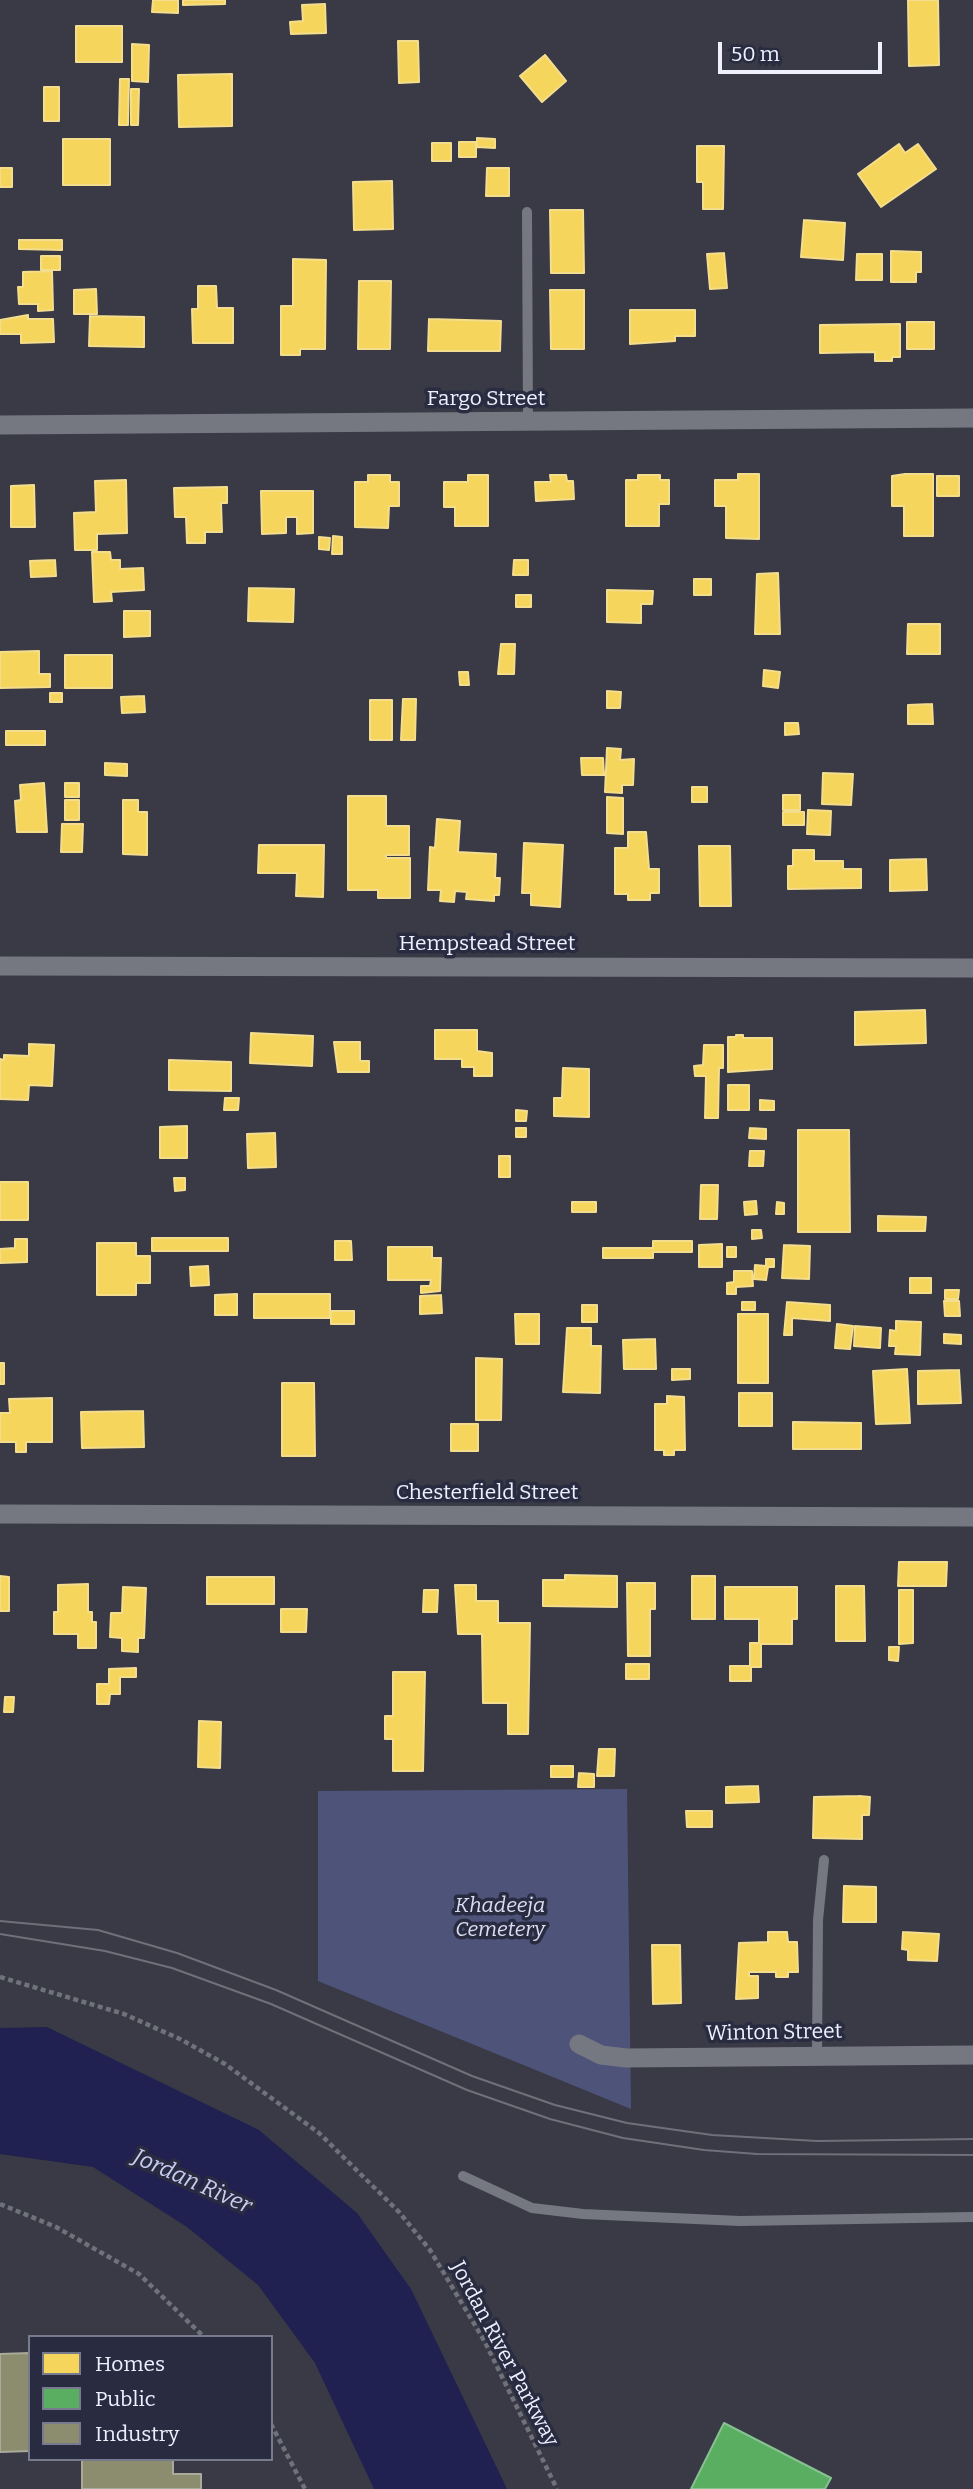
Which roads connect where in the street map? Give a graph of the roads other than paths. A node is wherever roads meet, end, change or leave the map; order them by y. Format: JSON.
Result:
{"nodes":[{"id":1,"x":527,"y":212,"type":"dead end"},
{"id":2,"x":973,"y":418,"type":"edge"},
{"id":3,"x":528,"y":421,"type":"junction"},
{"id":4,"x":0,"y":425,"type":"edge"},
{"id":5,"x":0,"y":966,"type":"edge"},
{"id":6,"x":973,"y":968,"type":"edge"},
{"id":7,"x":0,"y":1514,"type":"edge"},
{"id":8,"x":973,"y":1517,"type":"edge"},
{"id":9,"x":824,"y":1860,"type":"dead end"},
{"id":10,"x":579,"y":2044,"type":"dead end"},
{"id":11,"x":817,"y":2055,"type":"junction"},
{"id":12,"x":973,"y":2055,"type":"edge"},
{"id":13,"x":463,"y":2176,"type":"dead end"},
{"id":14,"x":973,"y":2217,"type":"edge"}],
"edges":[{"from":1,"to":3,"type":"lane"},
{"from":2,"to":3,"type":"street","name":"Fargo Street"},
{"from":3,"to":4,"type":"street","name":"Fargo Street"},
{"from":5,"to":6,"type":"street","name":"Hempstead Street"},
{"from":7,"to":8,"type":"street","name":"Chesterfield Street"},
{"from":9,"to":11,"type":"lane"},
{"from":10,"to":11,"type":"street","name":"Winton Street"},
{"from":11,"to":12,"type":"street","name":"Winton Street"},
{"from":13,"to":14,"type":"lane"}]}
